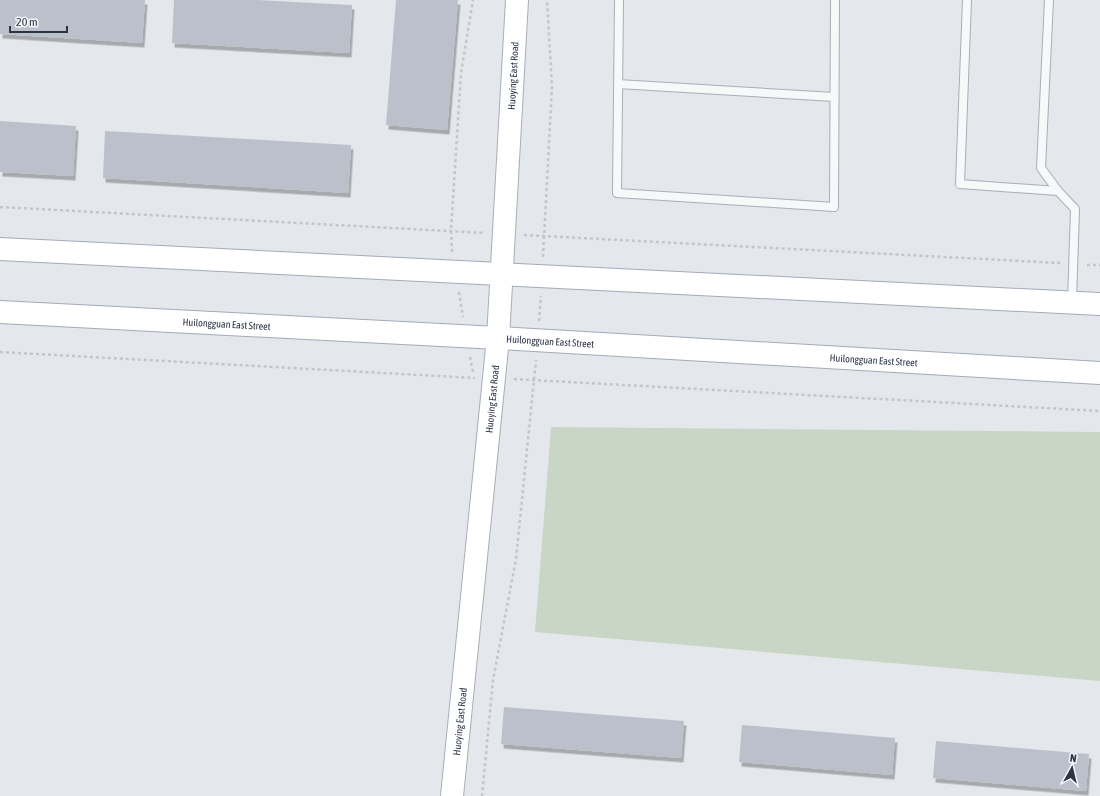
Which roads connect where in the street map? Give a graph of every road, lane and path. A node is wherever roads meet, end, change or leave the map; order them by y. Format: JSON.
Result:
{"nodes":[{"id":1,"x":473,"y":0,"type":"edge"},
{"id":2,"x":517,"y":0,"type":"edge"},
{"id":3,"x":548,"y":0,"type":"edge"},
{"id":4,"x":618,"y":0,"type":"edge"},
{"id":5,"x":835,"y":0,"type":"edge"},
{"id":6,"x":966,"y":0,"type":"edge"},
{"id":7,"x":1049,"y":0,"type":"edge"},
{"id":8,"x":618,"y":84,"type":"junction"},
{"id":9,"x":834,"y":97,"type":"junction"},
{"id":10,"x":1058,"y":191,"type":"junction"},
{"id":11,"x":0,"y":207,"type":"edge"},
{"id":12,"x":400,"y":228,"type":"dead end"},
{"id":13,"x":607,"y":239,"type":"dead end"},
{"id":14,"x":0,"y":250,"type":"edge"},
{"id":15,"x":1073,"y":264,"type":"junction"},
{"id":16,"x":1100,"y":266,"type":"edge"},
{"id":17,"x":456,"y":272,"type":"junction"},
{"id":18,"x":502,"y":275,"type":"junction"},
{"id":19,"x":542,"y":276,"type":"junction"},
{"id":20,"x":1072,"y":303,"type":"junction"},
{"id":21,"x":1100,"y":304,"type":"edge"},
{"id":22,"x":0,"y":312,"type":"edge"},
{"id":23,"x":467,"y":336,"type":"junction"},
{"id":24,"x":498,"y":338,"type":"junction"},
{"id":25,"x":538,"y":340,"type":"junction"},
{"id":26,"x":0,"y":352,"type":"edge"},
{"id":27,"x":394,"y":373,"type":"dead end"},
{"id":28,"x":1100,"y":373,"type":"edge"},
{"id":29,"x":474,"y":384,"type":"dead end"},
{"id":30,"x":600,"y":384,"type":"dead end"},
{"id":31,"x":1100,"y":411,"type":"edge"},
{"id":32,"x":452,"y":796,"type":"edge"},
{"id":33,"x":482,"y":796,"type":"edge"}],
"edges":[{"from":1,"to":17,"type":"path"},
{"from":2,"to":18,"type":"main road","name":"Huoying East Road"},
{"from":3,"to":19,"type":"path"},
{"from":4,"to":8,"type":"lane"},
{"from":5,"to":9,"type":"lane"},
{"from":6,"to":10,"type":"lane"},
{"from":7,"to":10,"type":"lane"},
{"from":8,"to":9,"type":"lane"},
{"from":8,"to":9,"type":"lane"},
{"from":10,"to":15,"type":"lane"},
{"from":11,"to":12,"type":"path"},
{"from":13,"to":15,"type":"path"},
{"from":14,"to":17,"type":"main road"},
{"from":15,"to":16,"type":"path"},
{"from":15,"to":20,"type":"lane"},
{"from":17,"to":18,"type":"main road"},
{"from":17,"to":23,"type":"path"},
{"from":18,"to":19,"type":"main road"},
{"from":18,"to":24,"type":"main road","name":"Huoying East Road"},
{"from":19,"to":20,"type":"main road"},
{"from":19,"to":25,"type":"path"},
{"from":20,"to":21,"type":"main road"},
{"from":22,"to":23,"type":"main road","name":"Huilongguan East Street"},
{"from":23,"to":24,"type":"main road","name":"Huilongguan East Street"},
{"from":23,"to":29,"type":"path"},
{"from":24,"to":25,"type":"main road","name":"Huilongguan East Street"},
{"from":24,"to":32,"type":"main road","name":"Huoying East Road"},
{"from":25,"to":28,"type":"main road","name":"Huilongguan East Street"},
{"from":25,"to":33,"type":"path"},
{"from":26,"to":27,"type":"path"},
{"from":30,"to":31,"type":"path"}]}
